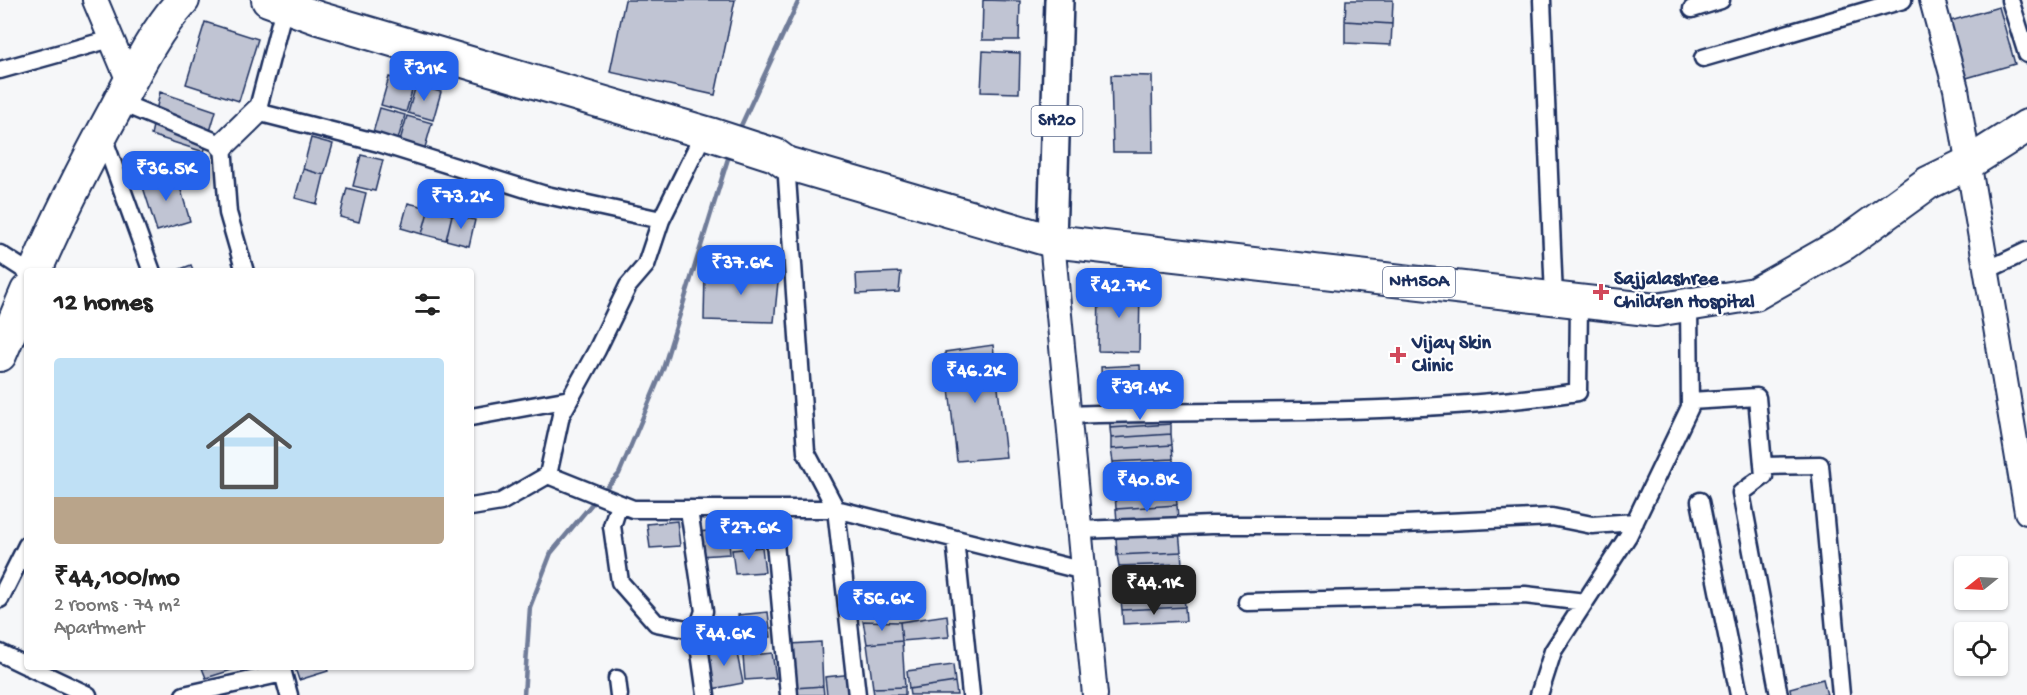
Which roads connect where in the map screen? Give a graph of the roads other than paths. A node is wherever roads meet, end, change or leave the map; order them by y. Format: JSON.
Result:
{"nodes":[{"id":1,"x":95,"y":0,"type":"edge"},
{"id":2,"x":183,"y":0,"type":"edge"},
{"id":3,"x":1059,"y":0,"type":"edge"},
{"id":4,"x":1542,"y":0,"type":"edge"},
{"id":5,"x":1722,"y":0,"type":"edge"},
{"id":6,"x":1903,"y":0,"type":"edge"},
{"id":7,"x":1932,"y":0,"type":"edge"},
{"id":8,"x":2010,"y":0,"type":"edge"},
{"id":9,"x":276,"y":2,"type":"edge"},
{"id":10,"x":1692,"y":9,"type":"dead end"},
{"id":11,"x":111,"y":39,"type":"junction"},
{"id":12,"x":2027,"y":54,"type":"edge"},
{"id":13,"x":1703,"y":58,"type":"dead end"},
{"id":14,"x":0,"y":70,"type":"edge"},
{"id":15,"x":124,"y":92,"type":"junction"},
{"id":16,"x":257,"y":112,"type":"junction"},
{"id":17,"x":2027,"y":126,"type":"edge"},
{"id":18,"x":101,"y":134,"type":"junction"},
{"id":19,"x":707,"y":134,"type":"junction"},
{"id":20,"x":224,"y":145,"type":"junction"},
{"id":21,"x":780,"y":159,"type":"junction"},
{"id":22,"x":1967,"y":164,"type":"junction"},
{"id":23,"x":661,"y":220,"type":"junction"},
{"id":24,"x":1052,"y":241,"type":"junction"},
{"id":25,"x":2027,"y":251,"type":"edge"},
{"id":26,"x":0,"y":254,"type":"edge"},
{"id":27,"x":37,"y":268,"type":"edge"},
{"id":28,"x":151,"y":268,"type":"edge"},
{"id":29,"x":244,"y":268,"type":"edge"},
{"id":30,"x":24,"y":269,"type":"edge"},
{"id":31,"x":1986,"y":271,"type":"junction"},
{"id":32,"x":24,"y":298,"type":"edge"},
{"id":33,"x":1567,"y":299,"type":"junction"},
{"id":34,"x":1689,"y":305,"type":"junction"},
{"id":35,"x":0,"y":355,"type":"edge"},
{"id":36,"x":570,"y":399,"type":"junction"},
{"id":37,"x":1690,"y":400,"type":"junction"},
{"id":38,"x":1069,"y":415,"type":"junction"},
{"id":39,"x":474,"y":416,"type":"edge"},
{"id":40,"x":1763,"y":466,"type":"junction"},
{"id":41,"x":548,"y":475,"type":"junction"},
{"id":42,"x":1701,"y":501,"type":"dead end"},
{"id":43,"x":474,"y":506,"type":"edge"},
{"id":44,"x":626,"y":506,"type":"junction"},
{"id":45,"x":836,"y":509,"type":"junction"},
{"id":46,"x":689,"y":510,"type":"junction"},
{"id":47,"x":772,"y":510,"type":"junction"},
{"id":48,"x":2027,"y":512,"type":"edge"},
{"id":49,"x":1635,"y":522,"type":"junction"},
{"id":50,"x":1080,"y":530,"type":"junction"},
{"id":51,"x":955,"y":539,"type":"junction"},
{"id":52,"x":24,"y":551,"type":"edge"},
{"id":53,"x":1084,"y":571,"type":"junction"},
{"id":54,"x":0,"y":599,"type":"edge"},
{"id":55,"x":1247,"y":602,"type":"dead end"},
{"id":56,"x":1585,"y":602,"type":"junction"},
{"id":57,"x":697,"y":631,"type":"junction"},
{"id":58,"x":0,"y":653,"type":"edge"},
{"id":59,"x":24,"y":665,"type":"edge"},
{"id":60,"x":35,"y":670,"type":"edge"},
{"id":61,"x":282,"y":670,"type":"edge"},
{"id":62,"x":88,"y":695,"type":"edge"},
{"id":63,"x":184,"y":695,"type":"edge"},
{"id":64,"x":289,"y":695,"type":"edge"},
{"id":65,"x":706,"y":695,"type":"edge"},
{"id":66,"x":789,"y":695,"type":"edge"},
{"id":67,"x":857,"y":695,"type":"edge"},
{"id":68,"x":971,"y":695,"type":"edge"},
{"id":69,"x":1095,"y":695,"type":"edge"},
{"id":70,"x":1539,"y":695,"type":"edge"},
{"id":71,"x":1739,"y":695,"type":"edge"},
{"id":72,"x":1779,"y":695,"type":"edge"},
{"id":73,"x":1841,"y":695,"type":"edge"}],
"edges":[{"from":1,"to":11,"type":"street"},
{"from":2,"to":15,"type":"highway"},
{"from":3,"to":24,"type":"main road","number":"SH20"},
{"from":4,"to":33,"type":"street"},
{"from":5,"to":10,"type":"street"},
{"from":6,"to":13,"type":"street"},
{"from":7,"to":22,"type":"street"},
{"from":8,"to":12,"type":"street"},
{"from":9,"to":16,"type":"street"},
{"from":9,"to":19,"type":"highway","number":"NH150A"},
{"from":11,"to":14,"type":"street"},
{"from":11,"to":15,"type":"street"},
{"from":15,"to":18,"type":"highway"},
{"from":15,"to":20,"type":"street"},
{"from":16,"to":20,"type":"street"},
{"from":16,"to":23,"type":"street"},
{"from":17,"to":22,"type":"highway","number":"NH150A"},
{"from":18,"to":27,"type":"highway"},
{"from":18,"to":28,"type":"street"},
{"from":19,"to":21,"type":"highway","number":"NH150A"},
{"from":19,"to":23,"type":"street"},
{"from":20,"to":29,"type":"street"},
{"from":21,"to":24,"type":"highway","number":"NH150A"},
{"from":21,"to":45,"type":"street"},
{"from":22,"to":31,"type":"street"},
{"from":22,"to":34,"type":"highway","number":"NH150A"},
{"from":23,"to":36,"type":"street"},
{"from":24,"to":33,"type":"highway","number":"NH150A"},
{"from":24,"to":38,"type":"street"},
{"from":25,"to":31,"type":"street"},
{"from":26,"to":30,"type":"street"},
{"from":31,"to":48,"type":"street"},
{"from":32,"to":35,"type":"highway"},
{"from":33,"to":34,"type":"highway","number":"NH150A"},
{"from":33,"to":38,"type":"street"},
{"from":34,"to":37,"type":"street"},
{"from":36,"to":39,"type":"street"},
{"from":36,"to":41,"type":"street"},
{"from":37,"to":40,"type":"street"},
{"from":37,"to":49,"type":"street"},
{"from":38,"to":50,"type":"street"},
{"from":40,"to":72,"type":"street"},
{"from":40,"to":73,"type":"street"},
{"from":41,"to":43,"type":"street"},
{"from":41,"to":44,"type":"street"},
{"from":42,"to":71,"type":"street"},
{"from":44,"to":46,"type":"street"},
{"from":44,"to":57,"type":"street"},
{"from":45,"to":47,"type":"street"},
{"from":45,"to":51,"type":"street"},
{"from":45,"to":67,"type":"street"},
{"from":46,"to":47,"type":"street"},
{"from":46,"to":57,"type":"street"},
{"from":47,"to":66,"type":"street"},
{"from":49,"to":50,"type":"street"},
{"from":49,"to":56,"type":"street"},
{"from":50,"to":53,"type":"street"},
{"from":51,"to":53,"type":"street"},
{"from":51,"to":68,"type":"street"},
{"from":52,"to":54,"type":"street"},
{"from":53,"to":69,"type":"street"},
{"from":55,"to":56,"type":"street"},
{"from":56,"to":70,"type":"street"},
{"from":57,"to":65,"type":"street"},
{"from":58,"to":59,"type":"street"},
{"from":60,"to":62,"type":"street"},
{"from":61,"to":63,"type":"street"},
{"from":61,"to":64,"type":"street"}]}
